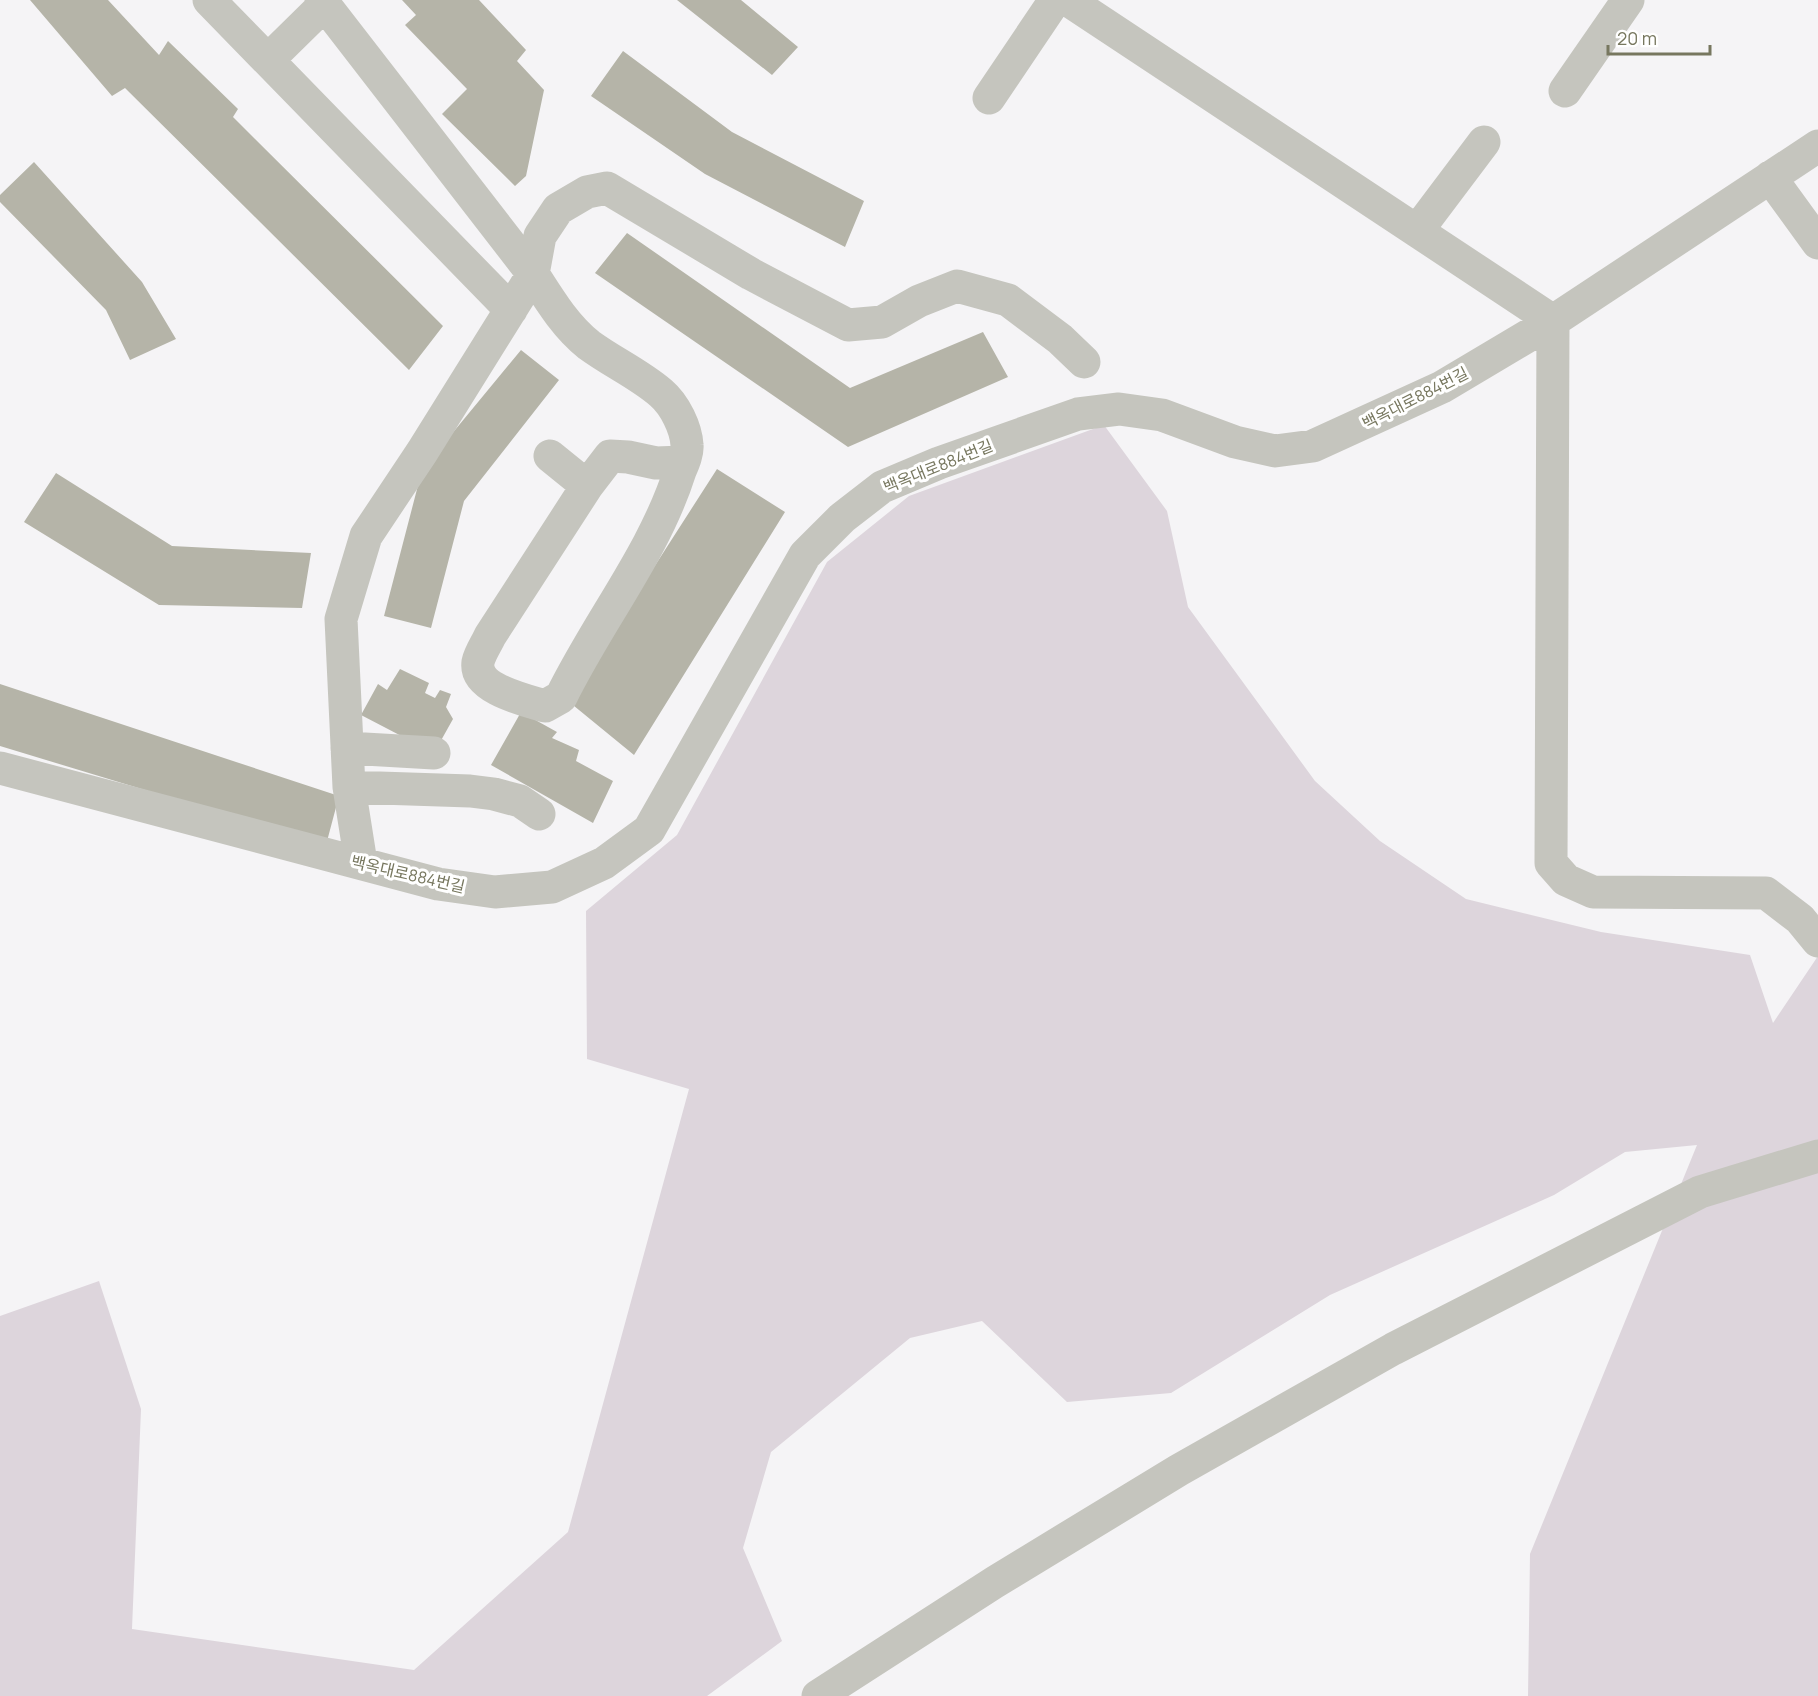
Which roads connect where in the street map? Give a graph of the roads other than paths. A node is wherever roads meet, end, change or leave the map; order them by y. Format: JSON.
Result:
{"nodes":[{"id":1,"x":209,"y":0,"type":"edge"},
{"id":2,"x":1055,"y":0,"type":"edge"},
{"id":3,"x":1068,"y":0,"type":"edge"},
{"id":4,"x":1628,"y":0,"type":"edge"},
{"id":5,"x":323,"y":2,"type":"edge"},
{"id":6,"x":1111,"y":12,"type":"edge"},
{"id":7,"x":268,"y":60,"type":"junction"},
{"id":8,"x":1565,"y":91,"type":"dead end"},
{"id":9,"x":989,"y":98,"type":"dead end"},
{"id":10,"x":1484,"y":142,"type":"dead end"},
{"id":11,"x":1818,"y":146,"type":"edge"},
{"id":12,"x":1770,"y":177,"type":"junction"},
{"id":13,"x":1417,"y":231,"type":"junction"},
{"id":14,"x":1818,"y":243,"type":"edge"},
{"id":15,"x":533,"y":274,"type":"junction"},
{"id":16,"x":511,"y":310,"type":"junction"},
{"id":17,"x":1553,"y":321,"type":"junction"},
{"id":18,"x":1084,"y":362,"type":"dead end"},
{"id":19,"x":550,"y":456,"type":"dead end"},
{"id":20,"x":683,"y":462,"type":"junction"},
{"id":21,"x":587,"y":486,"type":"junction"},
{"id":22,"x":347,"y":748,"type":"junction"},
{"id":23,"x":434,"y":753,"type":"dead end"},
{"id":24,"x":0,"y":768,"type":"edge"},
{"id":25,"x":349,"y":787,"type":"junction"},
{"id":26,"x":539,"y":814,"type":"dead end"},
{"id":27,"x":361,"y":863,"type":"junction"},
{"id":28,"x":1818,"y":941,"type":"edge"},
{"id":29,"x":1818,"y":1156,"type":"edge"},
{"id":30,"x":818,"y":1696,"type":"edge"}],
"edges":[{"from":1,"to":7,"type":"street"},
{"from":2,"to":9,"type":"street"},
{"from":3,"to":6,"type":"street"},
{"from":4,"to":8,"type":"street"},
{"from":5,"to":7,"type":"street"},
{"from":5,"to":15,"type":"street"},
{"from":6,"to":13,"type":"street"},
{"from":7,"to":16,"type":"street"},
{"from":10,"to":13,"type":"street"},
{"from":11,"to":12,"type":"street","name":"백옥대로884번길"},
{"from":12,"to":14,"type":"street"},
{"from":12,"to":17,"type":"street","name":"백옥대로884번길"},
{"from":13,"to":17,"type":"street"},
{"from":15,"to":16,"type":"street"},
{"from":15,"to":18,"type":"street"},
{"from":15,"to":20,"type":"street"},
{"from":16,"to":22,"type":"street"},
{"from":17,"to":27,"type":"street","name":"백옥대로884번길"},
{"from":17,"to":28,"type":"street"},
{"from":19,"to":21,"type":"street"},
{"from":20,"to":21,"type":"street"},
{"from":20,"to":21,"type":"street"},
{"from":22,"to":23,"type":"street"},
{"from":22,"to":25,"type":"street"},
{"from":24,"to":27,"type":"street","name":"백옥대로884번길"},
{"from":25,"to":26,"type":"street"},
{"from":25,"to":27,"type":"street"},
{"from":29,"to":30,"type":"street"}]}
